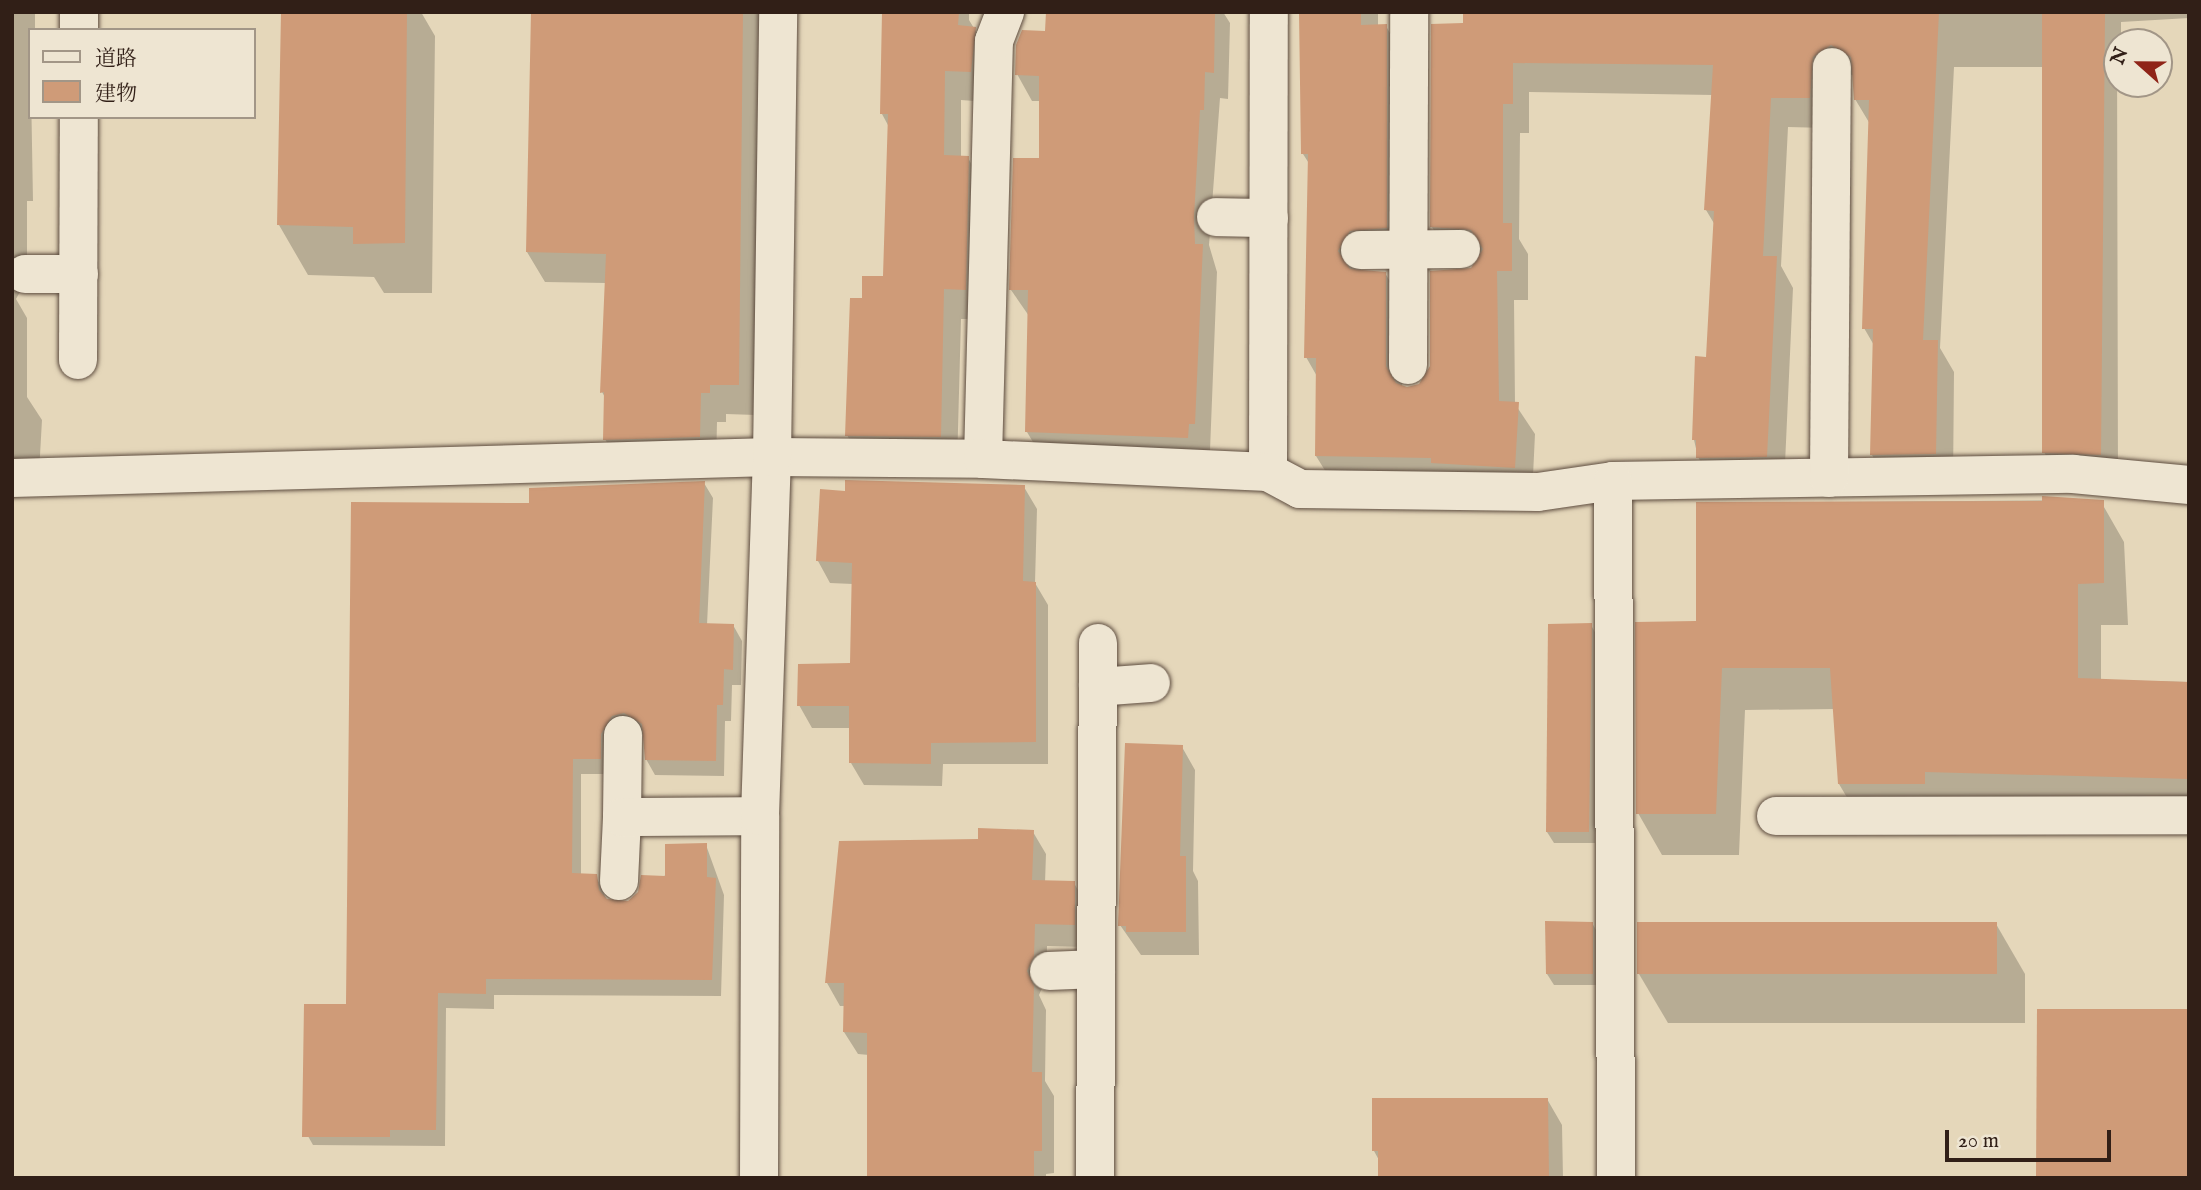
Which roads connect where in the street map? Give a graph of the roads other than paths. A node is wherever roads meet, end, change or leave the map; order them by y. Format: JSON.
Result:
{"nodes":[{"id":1,"x":778,"y":12,"type":"edge"},
{"id":2,"x":1004,"y":12,"type":"edge"},
{"id":3,"x":1269,"y":12,"type":"edge"},
{"id":4,"x":1409,"y":12,"type":"edge"},
{"id":5,"x":1832,"y":68,"type":"dead end"},
{"id":6,"x":79,"y":119,"type":"edge"},
{"id":7,"x":1216,"y":217,"type":"dead end"},
{"id":8,"x":1269,"y":218,"type":"junction"},
{"id":9,"x":1461,"y":249,"type":"dead end"},
{"id":10,"x":1360,"y":250,"type":"dead end"},
{"id":11,"x":1408,"y":250,"type":"junction"},
{"id":12,"x":25,"y":274,"type":"dead end"},
{"id":13,"x":79,"y":274,"type":"junction"},
{"id":14,"x":78,"y":360,"type":"dead end"},
{"id":15,"x":1408,"y":365,"type":"dead end"},
{"id":16,"x":772,"y":457,"type":"junction"},
{"id":17,"x":983,"y":459,"type":"junction"},
{"id":18,"x":1268,"y":472,"type":"junction"},
{"id":19,"x":12,"y":478,"type":"edge"},
{"id":20,"x":1829,"y":478,"type":"junction"},
{"id":21,"x":1613,"y":481,"type":"junction"},
{"id":22,"x":2189,"y":485,"type":"edge"},
{"id":23,"x":1098,"y":643,"type":"dead end"},
{"id":24,"x":1150,"y":683,"type":"dead end"},
{"id":25,"x":1098,"y":687,"type":"junction"},
{"id":26,"x":623,"y":735,"type":"dead end"},
{"id":27,"x":2189,"y":814,"type":"edge"},
{"id":28,"x":760,"y":816,"type":"junction"},
{"id":29,"x":1776,"y":816,"type":"dead end"},
{"id":30,"x":622,"y":817,"type":"junction"},
{"id":31,"x":619,"y":881,"type":"dead end"},
{"id":32,"x":1096,"y":969,"type":"junction"},
{"id":33,"x":1049,"y":971,"type":"dead end"},
{"id":34,"x":759,"y":1178,"type":"edge"},
{"id":35,"x":1095,"y":1178,"type":"edge"},
{"id":36,"x":1616,"y":1178,"type":"edge"}],
"edges":[{"from":1,"to":16,"type":"street"},
{"from":2,"to":17,"type":"street"},
{"from":3,"to":8,"type":"street"},
{"from":4,"to":11,"type":"street"},
{"from":5,"to":20,"type":"street"},
{"from":6,"to":13,"type":"street"},
{"from":7,"to":8,"type":"street"},
{"from":8,"to":18,"type":"street"},
{"from":9,"to":11,"type":"street"},
{"from":10,"to":11,"type":"street"},
{"from":11,"to":15,"type":"street"},
{"from":12,"to":13,"type":"street"},
{"from":13,"to":14,"type":"street"},
{"from":16,"to":17,"type":"street"},
{"from":16,"to":19,"type":"street"},
{"from":16,"to":28,"type":"street"},
{"from":17,"to":18,"type":"street"},
{"from":18,"to":21,"type":"street"},
{"from":20,"to":21,"type":"street"},
{"from":20,"to":22,"type":"street"},
{"from":21,"to":36,"type":"street"},
{"from":23,"to":25,"type":"street"},
{"from":24,"to":25,"type":"street"},
{"from":25,"to":32,"type":"street"},
{"from":26,"to":30,"type":"street"},
{"from":27,"to":29,"type":"street"},
{"from":28,"to":30,"type":"street"},
{"from":28,"to":34,"type":"street"},
{"from":30,"to":31,"type":"street"},
{"from":32,"to":33,"type":"street"},
{"from":32,"to":35,"type":"street"}]}
